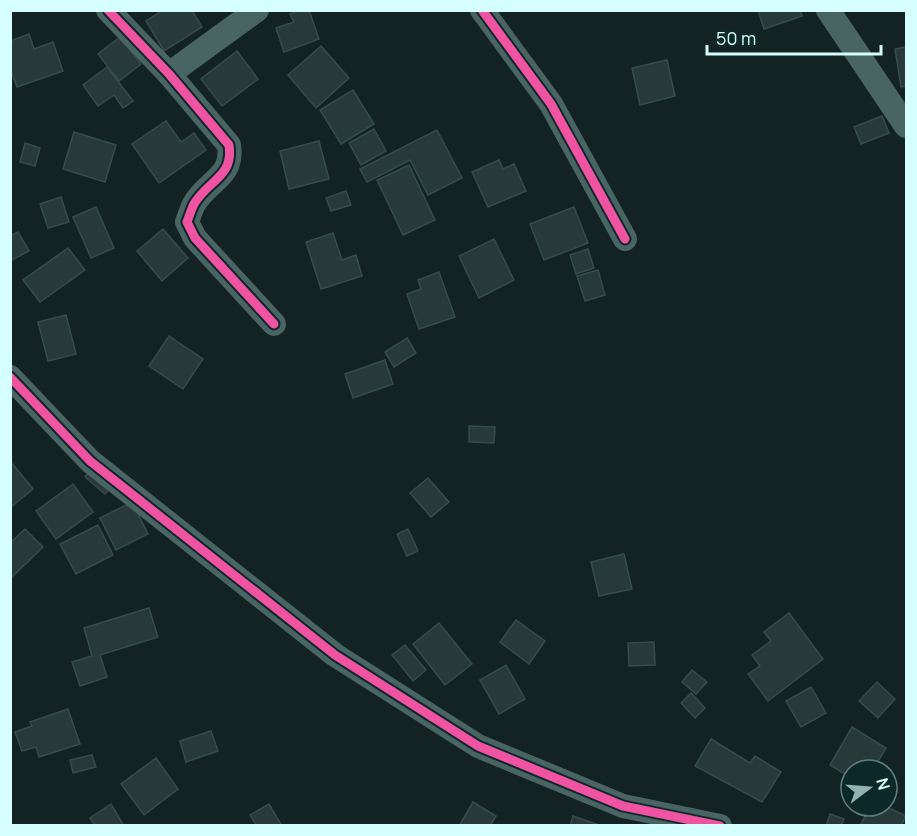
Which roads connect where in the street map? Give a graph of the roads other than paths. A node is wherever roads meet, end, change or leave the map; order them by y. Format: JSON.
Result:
{"nodes":[{"id":1,"x":108,"y":10,"type":"edge"},
{"id":2,"x":257,"y":10,"type":"edge"},
{"id":3,"x":482,"y":10,"type":"edge"},
{"id":4,"x":828,"y":10,"type":"edge"},
{"id":5,"x":169,"y":74,"type":"junction"},
{"id":6,"x":906,"y":126,"type":"edge"},
{"id":7,"x":625,"y":239,"type":"dead end"},
{"id":8,"x":274,"y":324,"type":"dead end"},
{"id":9,"x":10,"y":376,"type":"edge"},
{"id":10,"x":720,"y":825,"type":"edge"}],
"edges":[{"from":1,"to":5,"type":"street"},
{"from":2,"to":5,"type":"street"},
{"from":3,"to":7,"type":"street"},
{"from":4,"to":6,"type":"street"},
{"from":5,"to":8,"type":"street"},
{"from":9,"to":10,"type":"street"}]}
